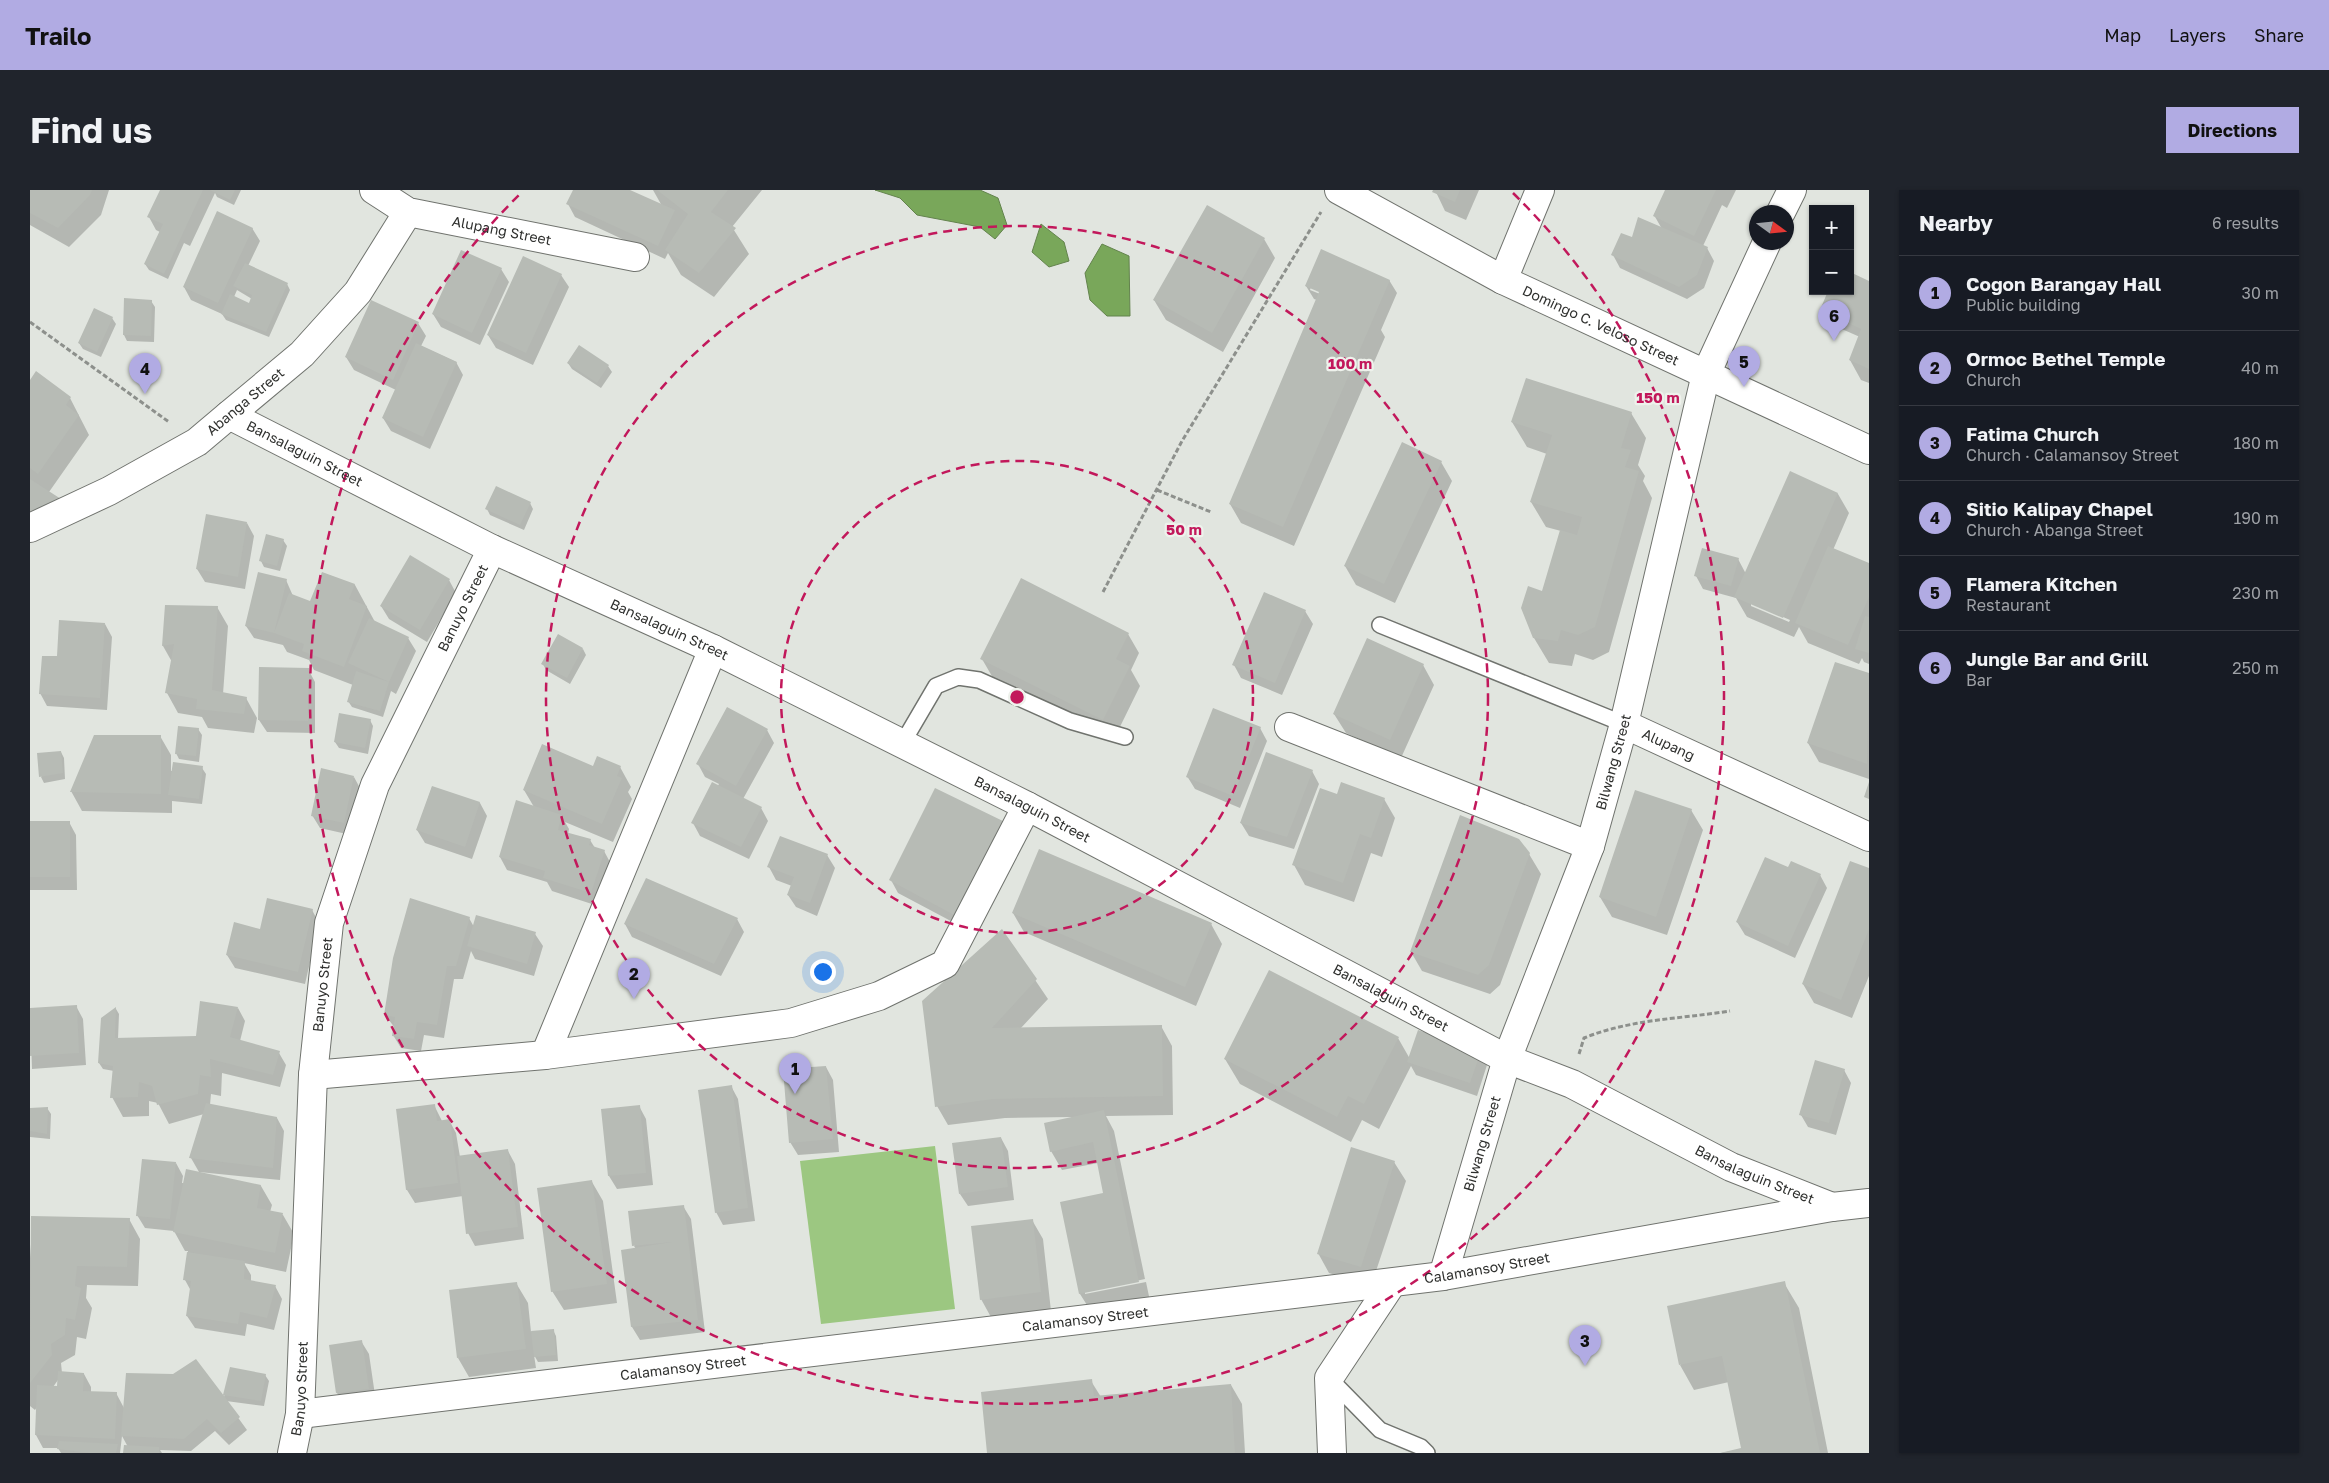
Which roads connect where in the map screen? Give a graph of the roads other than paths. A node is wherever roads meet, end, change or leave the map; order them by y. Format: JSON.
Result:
{"nodes":[{"id":1,"x":374,"y":190,"type":"edge"},
{"id":2,"x":1540,"y":190,"type":"edge"},
{"id":3,"x":1792,"y":190,"type":"edge"},
{"id":4,"x":1331,"y":198,"type":"edge"},
{"id":5,"x":1784,"y":205,"type":"edge"},
{"id":6,"x":408,"y":212,"type":"junction"},
{"id":7,"x":1763,"y":250,"type":"edge"},
{"id":8,"x":635,"y":257,"type":"dead end"},
{"id":9,"x":1503,"y":280,"type":"junction"},
{"id":10,"x":1706,"y":374,"type":"junction"},
{"id":11,"x":229,"y":415,"type":"junction"},
{"id":12,"x":1869,"y":450,"type":"edge"},
{"id":13,"x":30,"y":528,"type":"edge"},
{"id":14,"x":492,"y":549,"type":"junction"},
{"id":15,"x":1380,"y":625,"type":"dead end"},
{"id":16,"x":713,"y":649,"type":"junction"},
{"id":17,"x":1624,"y":724,"type":"junction"},
{"id":18,"x":1289,"y":727,"type":"dead end"},
{"id":19,"x":1125,"y":737,"type":"dead end"},
{"id":20,"x":902,"y":744,"type":"junction"},
{"id":21,"x":1027,"y":806,"type":"junction"},
{"id":22,"x":1869,"y":837,"type":"edge"},
{"id":23,"x":1590,"y":846,"type":"junction"},
{"id":24,"x":545,"y":1055,"type":"junction"},
{"id":25,"x":1506,"y":1059,"type":"junction"},
{"id":26,"x":312,"y":1075,"type":"junction"},
{"id":27,"x":1869,"y":1203,"type":"edge"},
{"id":28,"x":1832,"y":1207,"type":"junction"},
{"id":29,"x":1443,"y":1276,"type":"junction"},
{"id":30,"x":1392,"y":1283,"type":"junction"},
{"id":31,"x":1329,"y":1378,"type":"junction"},
{"id":32,"x":300,"y":1414,"type":"junction"},
{"id":33,"x":292,"y":1453,"type":"edge"},
{"id":34,"x":1332,"y":1453,"type":"edge"},
{"id":35,"x":1427,"y":1453,"type":"edge"}],
"edges":[{"from":1,"to":6,"type":"street","name":"Alupang Street"},
{"from":2,"to":9,"type":"street"},
{"from":3,"to":5,"type":"street"},
{"from":4,"to":9,"type":"street","name":"Domingo C. Veloso Street"},
{"from":6,"to":8,"type":"street","name":"Alupang Street"},
{"from":6,"to":11,"type":"street","name":"Abanga Street"},
{"from":7,"to":10,"type":"street","name":"Bilwang Street"},
{"from":9,"to":10,"type":"street","name":"Domingo C. Veloso Street"},
{"from":10,"to":12,"type":"street","name":"Domingo C. Veloso Street"},
{"from":10,"to":17,"type":"street","name":"Bilwang Street"},
{"from":11,"to":13,"type":"street","name":"Abanga Street"},
{"from":11,"to":14,"type":"street","name":"Bansalaguin Street"},
{"from":14,"to":16,"type":"street","name":"Bansalaguin Street"},
{"from":14,"to":26,"type":"street","name":"Banuyo Street"},
{"from":15,"to":17,"type":"lane","name":"Alupang"},
{"from":16,"to":20,"type":"street","name":"Bansalaguin Street"},
{"from":16,"to":24,"type":"street"},
{"from":17,"to":22,"type":"street","name":"Alupang"},
{"from":17,"to":23,"type":"street","name":"Bilwang Street"},
{"from":18,"to":23,"type":"street"},
{"from":19,"to":20,"type":"lane"},
{"from":20,"to":21,"type":"street","name":"Bansalaguin Street"},
{"from":21,"to":24,"type":"street"},
{"from":21,"to":25,"type":"street","name":"Bansalaguin Street"},
{"from":23,"to":25,"type":"street","name":"Bilwang Street"},
{"from":24,"to":26,"type":"street"},
{"from":25,"to":28,"type":"street","name":"Bansalaguin Street"},
{"from":25,"to":29,"type":"street","name":"Bilwang Street"},
{"from":26,"to":32,"type":"street","name":"Banuyo Street"},
{"from":27,"to":28,"type":"street","name":"Calamansoy Street"},
{"from":28,"to":29,"type":"street","name":"Calamansoy Street"},
{"from":29,"to":30,"type":"street","name":"Calamansoy Street"},
{"from":30,"to":31,"type":"street"},
{"from":30,"to":32,"type":"street","name":"Calamansoy Street"},
{"from":31,"to":34,"type":"street"},
{"from":31,"to":35,"type":"lane"},
{"from":32,"to":33,"type":"street","name":"Banuyo Street"}]}
